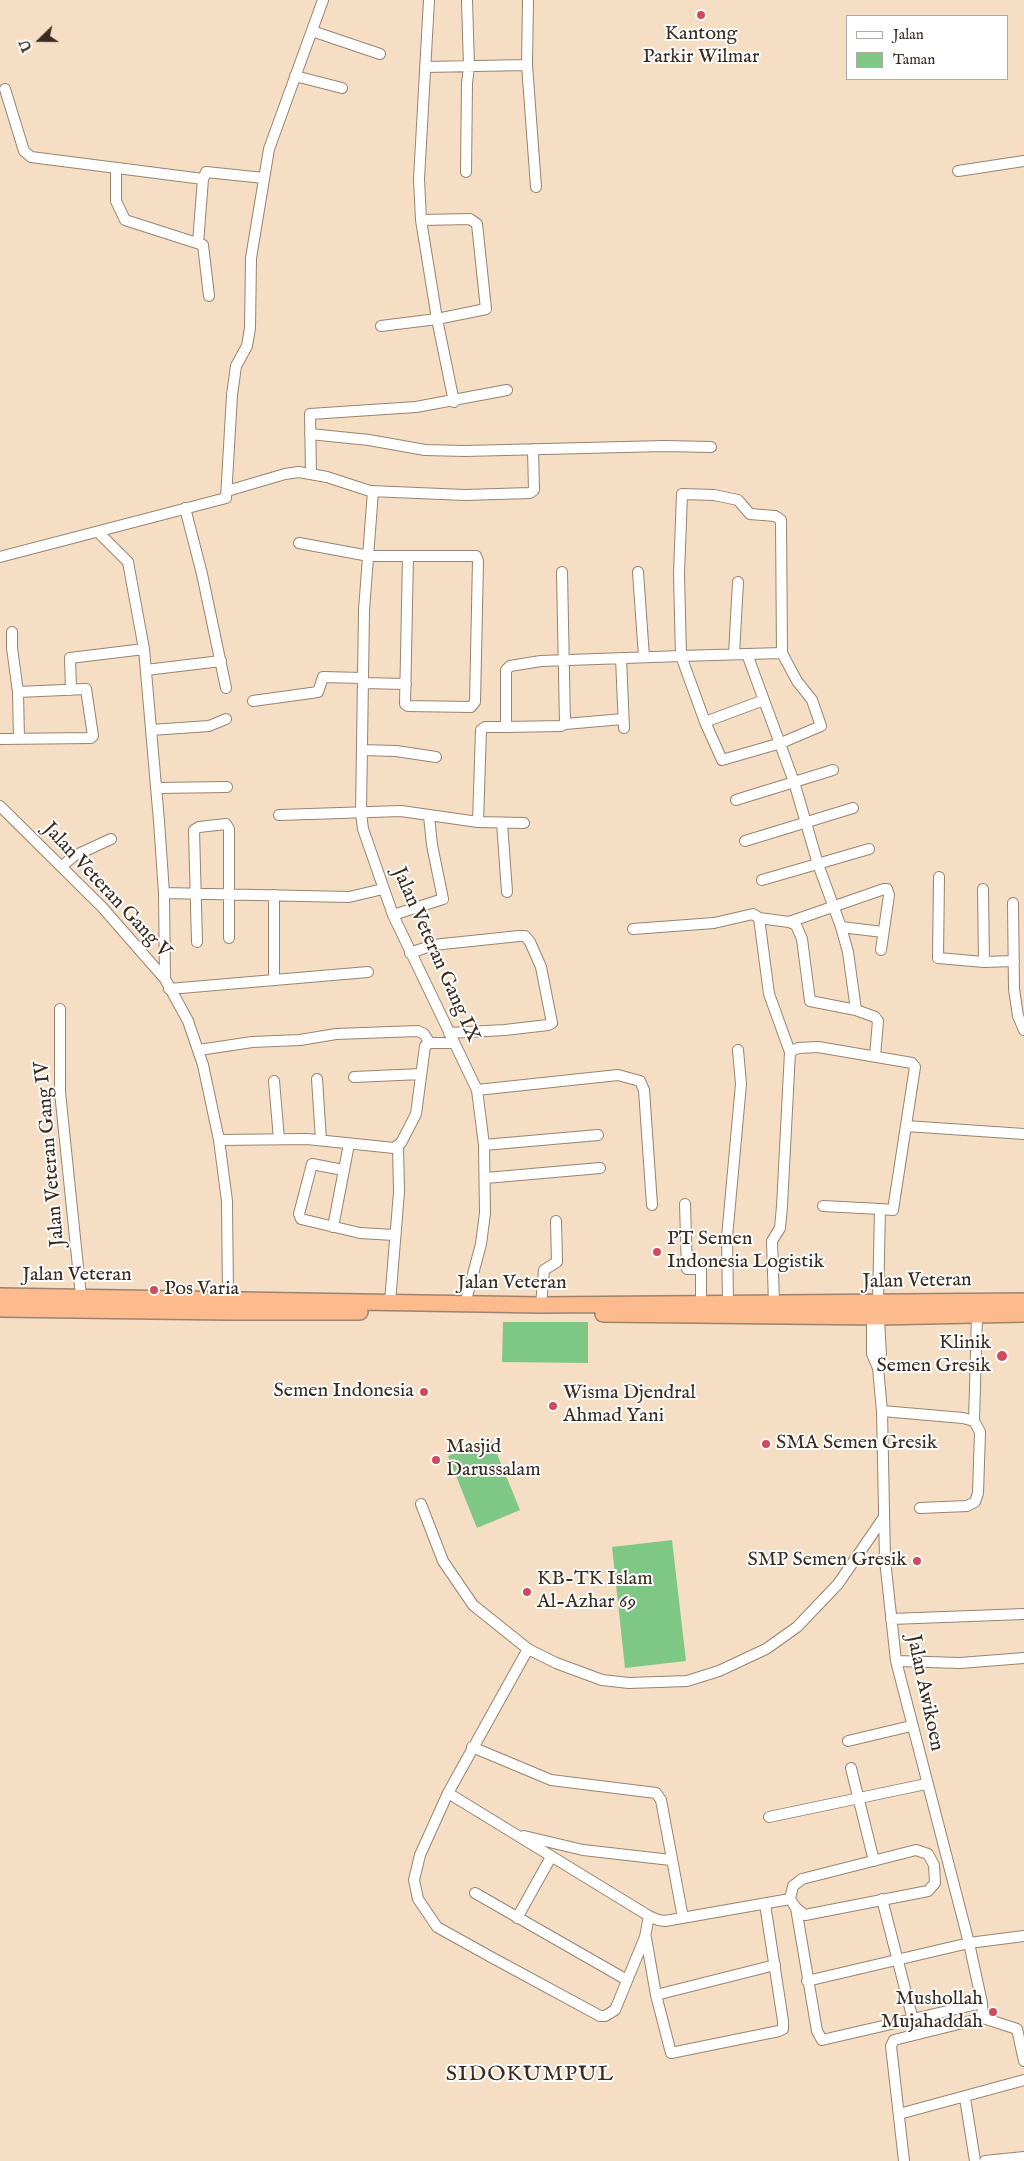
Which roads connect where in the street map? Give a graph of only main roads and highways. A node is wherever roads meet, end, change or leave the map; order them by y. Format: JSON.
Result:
{"nodes":[{"id":1,"x":0,"y":1296,"type":"edge"},
{"id":2,"x":1024,"y":1301,"type":"edge"},
{"id":3,"x":155,"y":1303,"type":"junction"},
{"id":4,"x":203,"y":1305,"type":"junction"},
{"id":5,"x":0,"y":1309,"type":"edge"},
{"id":6,"x":875,"y":1310,"type":"junction"},
{"id":7,"x":1024,"y":1314,"type":"edge"}],
"edges":[{"from":1,"to":3,"type":"highway","name":"Jalan Veteran"},
{"from":2,"to":6,"type":"highway","name":"Jalan Veteran"},
{"from":3,"to":4,"type":"highway","name":"Jalan Veteran"},
{"from":3,"to":5,"type":"highway","name":"Jalan Veteran"},
{"from":4,"to":6,"type":"highway","name":"Jalan Veteran"},
{"from":4,"to":6,"type":"highway","name":"Jalan Veteran"},
{"from":6,"to":7,"type":"highway","name":"Jalan Veteran"}]}
